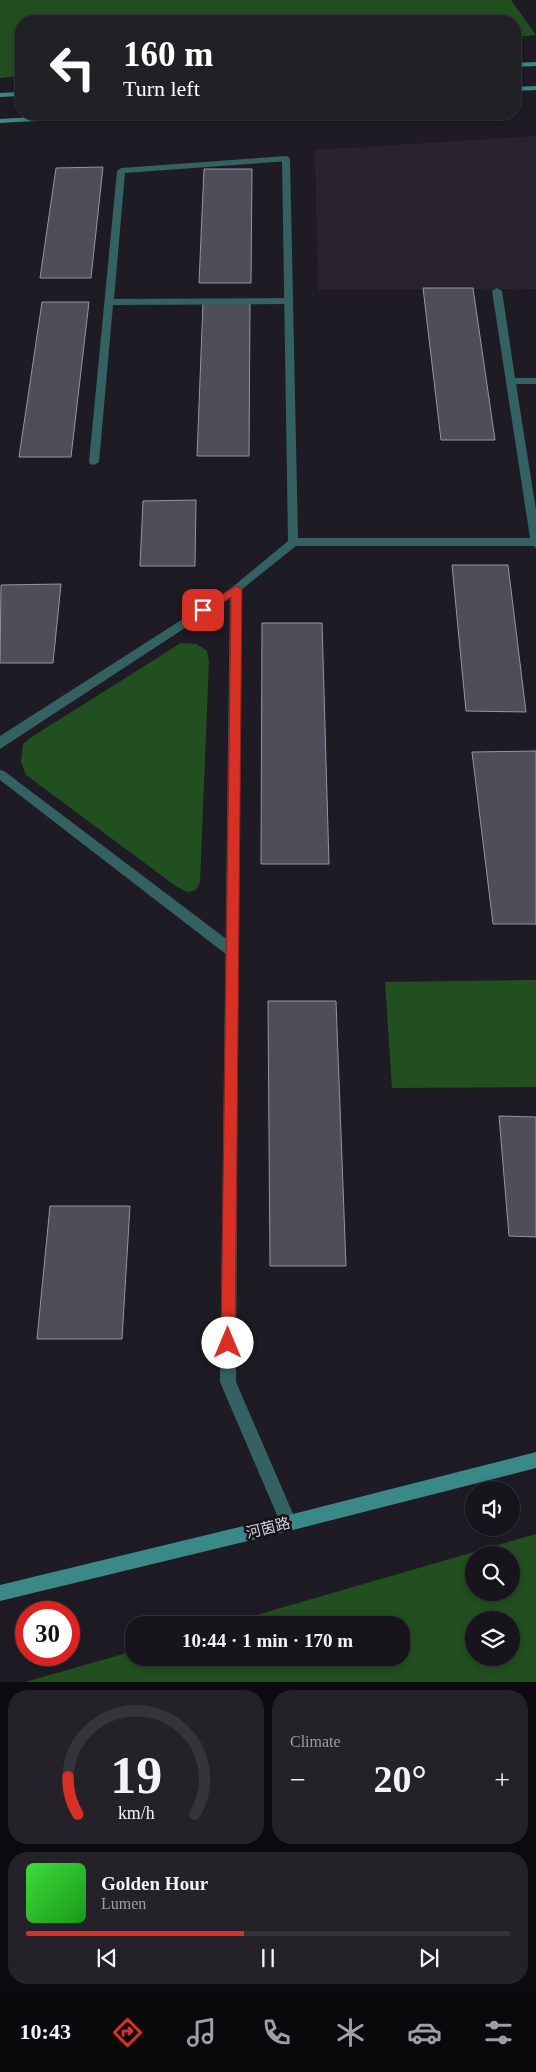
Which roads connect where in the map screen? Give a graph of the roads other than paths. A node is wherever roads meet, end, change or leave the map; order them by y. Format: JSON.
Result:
{"nodes":[{"id":1,"x":536,"y":64,"type":"edge"},
{"id":2,"x":521,"y":65,"type":"edge"},
{"id":3,"x":536,"y":88,"type":"edge"},
{"id":4,"x":521,"y":89,"type":"edge"},
{"id":5,"x":15,"y":94,"type":"edge"},
{"id":6,"x":0,"y":95,"type":"edge"},
{"id":7,"x":26,"y":120,"type":"edge"},
{"id":8,"x":0,"y":122,"type":"edge"},
{"id":9,"x":497,"y":291,"type":"dead end"},
{"id":10,"x":289,"y":301,"type":"junction"},
{"id":11,"x":110,"y":302,"type":"junction"},
{"id":12,"x":511,"y":381,"type":"junction"},
{"id":13,"x":536,"y":381,"type":"edge"},
{"id":14,"x":94,"y":462,"type":"dead end"},
{"id":15,"x":294,"y":542,"type":"junction"},
{"id":16,"x":536,"y":543,"type":"edge"},
{"id":17,"x":236,"y":589,"type":"junction"},
{"id":18,"x":0,"y":745,"type":"edge"},
{"id":19,"x":0,"y":774,"type":"edge"},
{"id":20,"x":232,"y":951,"type":"junction"},
{"id":21,"x":536,"y":1460,"type":"edge"},
{"id":22,"x":289,"y":1523,"type":"junction"},
{"id":23,"x":0,"y":1593,"type":"edge"}],
"edges":[{"from":1,"to":2,"type":"street"},
{"from":3,"to":4,"type":"street"},
{"from":5,"to":6,"type":"street"},
{"from":7,"to":8,"type":"street"},
{"from":9,"to":12,"type":"street"},
{"from":10,"to":11,"type":"street"},
{"from":10,"to":11,"type":"street"},
{"from":10,"to":15,"type":"street"},
{"from":11,"to":14,"type":"street"},
{"from":12,"to":13,"type":"street"},
{"from":12,"to":16,"type":"street"},
{"from":15,"to":16,"type":"street"},
{"from":15,"to":17,"type":"street"},
{"from":17,"to":18,"type":"street"},
{"from":17,"to":20,"type":"street"},
{"from":19,"to":20,"type":"street"},
{"from":20,"to":22,"type":"street"},
{"from":21,"to":22,"type":"street","name":"河茵路"},
{"from":22,"to":23,"type":"street","name":"河茵路"}]}
